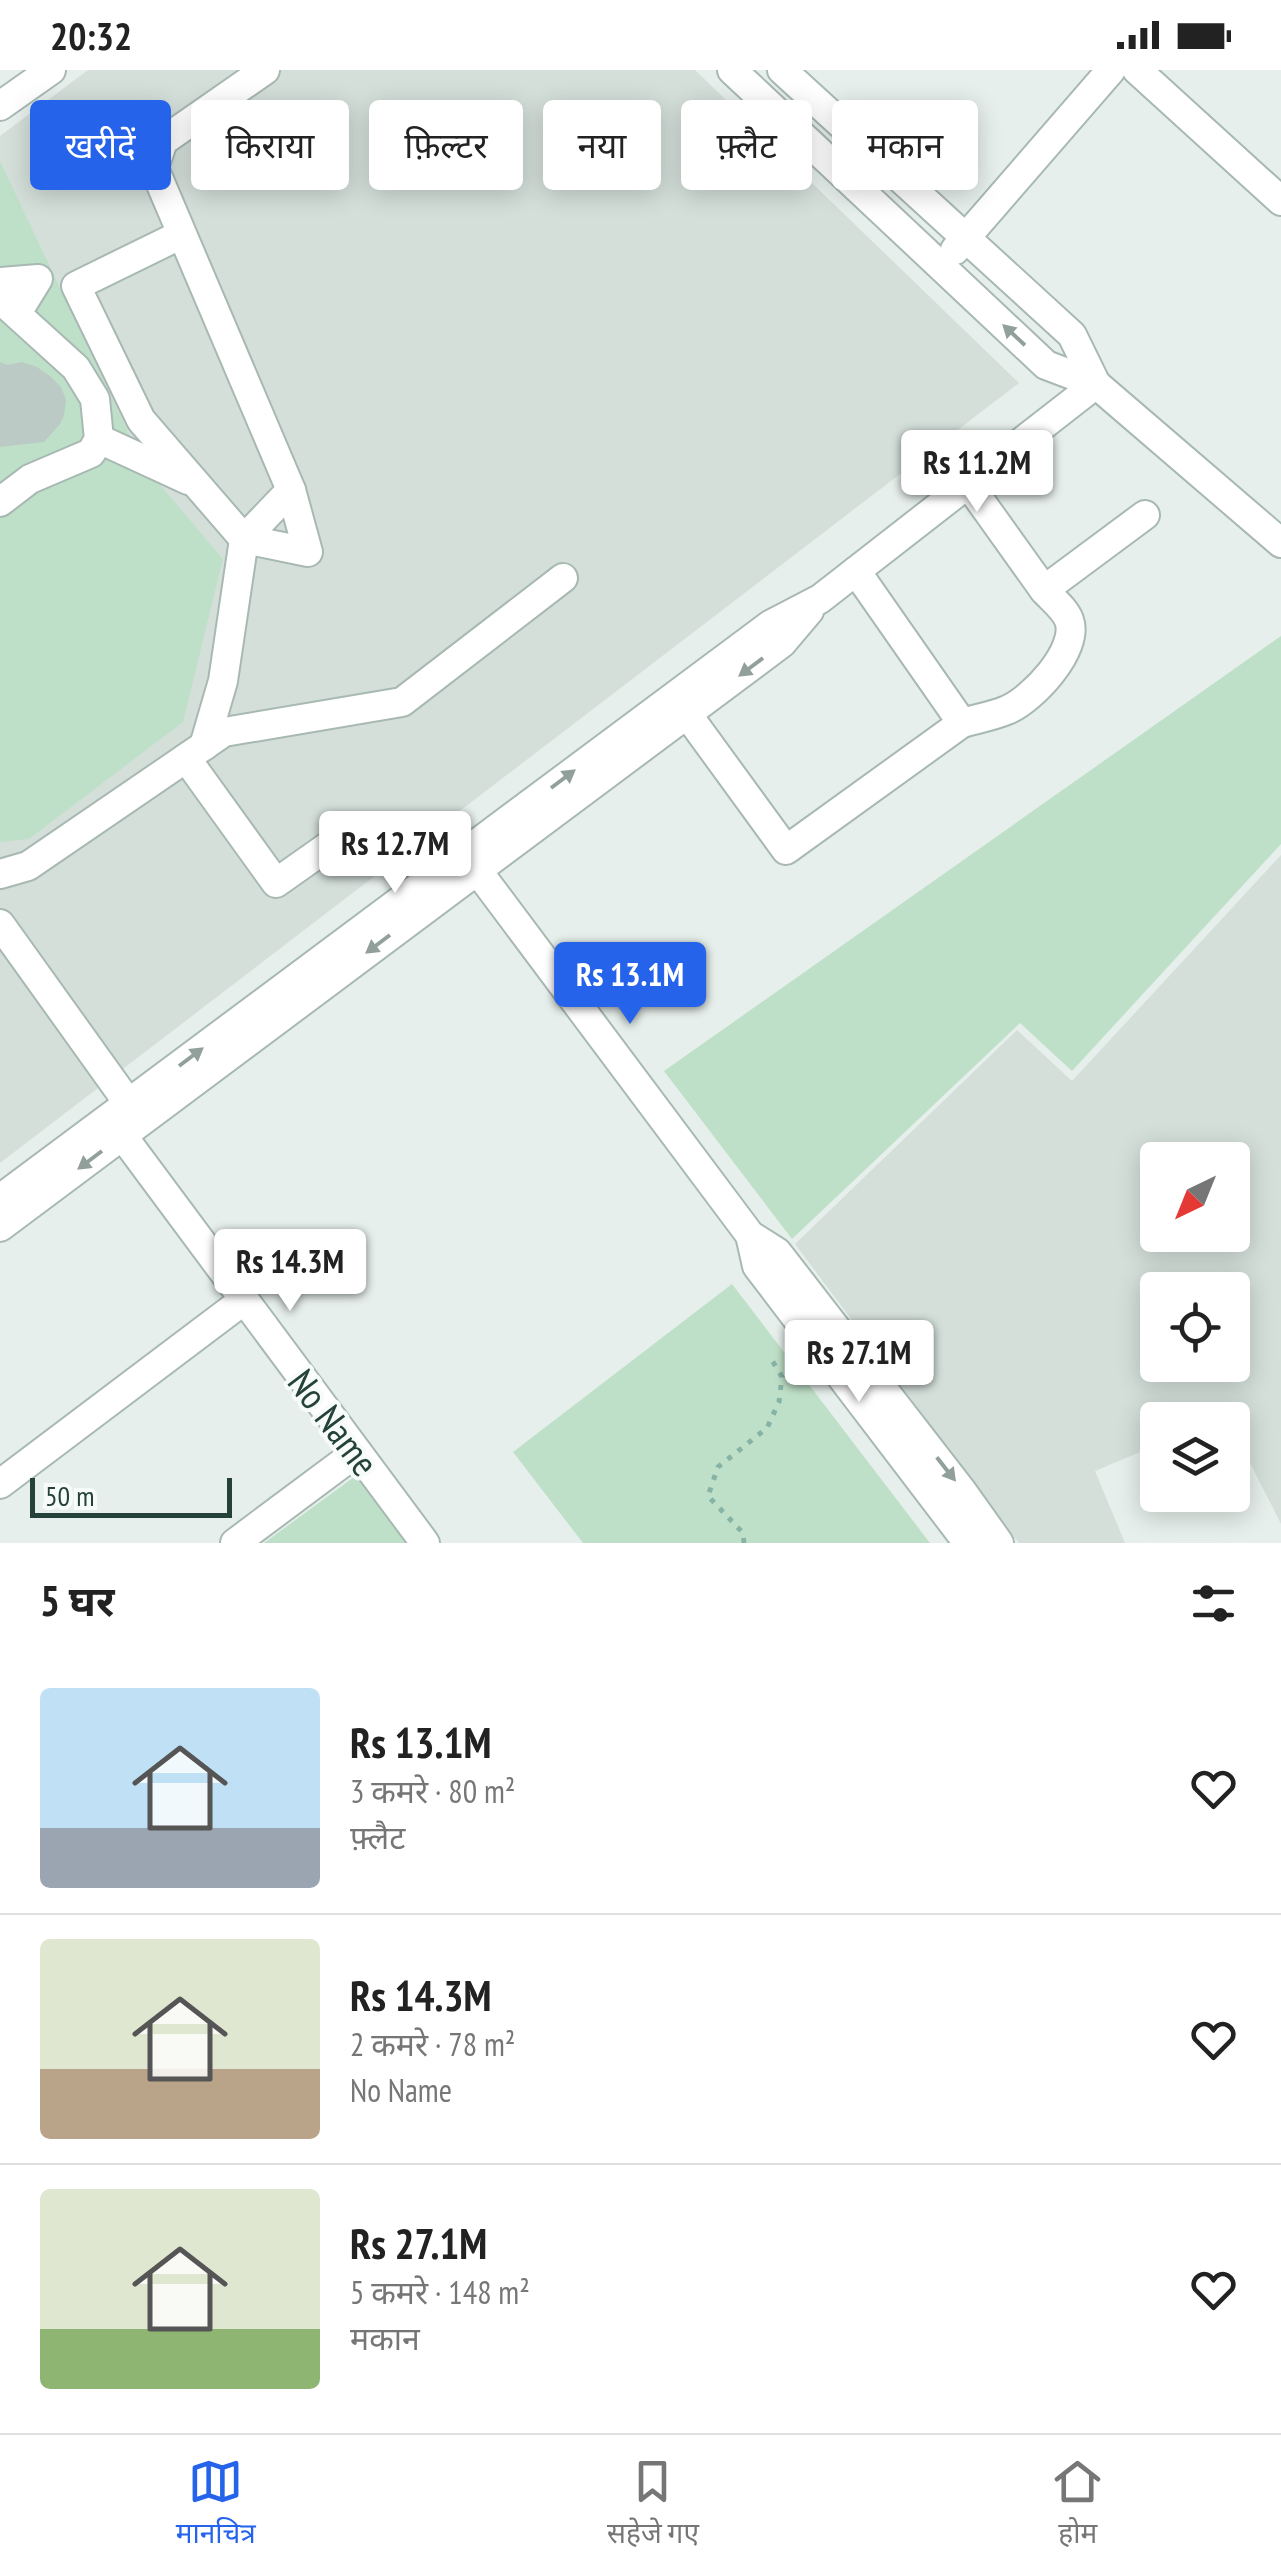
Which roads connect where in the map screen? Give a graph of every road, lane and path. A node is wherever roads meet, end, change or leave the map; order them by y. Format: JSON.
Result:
{"nodes":[{"id":1,"x":51,"y":70,"type":"edge"},
{"id":2,"x":265,"y":70,"type":"edge"},
{"id":3,"x":732,"y":70,"type":"edge"},
{"id":4,"x":782,"y":70,"type":"edge"},
{"id":5,"x":1112,"y":70,"type":"edge"},
{"id":6,"x":1137,"y":70,"type":"edge"},
{"id":7,"x":0,"y":106,"type":"edge"},
{"id":8,"x":1281,"y":201,"type":"edge"},
{"id":9,"x":182,"y":234,"type":"junction"},
{"id":10,"x":964,"y":238,"type":"junction"},
{"id":11,"x":942,"y":268,"type":"junction"},
{"id":12,"x":38,"y":280,"type":"junction"},
{"id":13,"x":0,"y":282,"type":"edge"},
{"id":14,"x":76,"y":286,"type":"junction"},
{"id":15,"x":8,"y":306,"type":"edge"},
{"id":16,"x":1096,"y":384,"type":"junction"},
{"id":17,"x":99,"y":439,"type":"junction"},
{"id":18,"x":196,"y":483,"type":"junction"},
{"id":19,"x":970,"y":485,"type":"junction"},
{"id":20,"x":291,"y":490,"type":"junction"},
{"id":21,"x":0,"y":502,"type":"edge"},
{"id":22,"x":1145,"y":515,"type":"dead end"},
{"id":23,"x":244,"y":539,"type":"junction"},
{"id":24,"x":1281,"y":543,"type":"edge"},
{"id":25,"x":856,"y":571,"type":"junction"},
{"id":26,"x":563,"y":578,"type":"dead end"},
{"id":27,"x":1044,"y":590,"type":"junction"},
{"id":28,"x":820,"y":599,"type":"junction"},
{"id":29,"x":687,"y":714,"type":"junction"},
{"id":30,"x":962,"y":723,"type":"junction"},
{"id":31,"x":195,"y":752,"type":"junction"},
{"id":32,"x":354,"y":828,"type":"dead end"},
{"id":33,"x":470,"y":862,"type":"junction"},
{"id":34,"x":0,"y":874,"type":"edge"},
{"id":35,"x":0,"y":924,"type":"edge"},
{"id":36,"x":125,"y":1119,"type":"junction"},
{"id":37,"x":0,"y":1199,"type":"edge"},
{"id":38,"x":0,"y":1226,"type":"edge"},
{"id":39,"x":750,"y":1235,"type":"junction"},
{"id":40,"x":244,"y":1300,"type":"junction"},
{"id":41,"x":770,"y":1357,"type":"dead end"},
{"id":42,"x":357,"y":1452,"type":"junction"},
{"id":43,"x":0,"y":1484,"type":"edge"},
{"id":44,"x":235,"y":1543,"type":"edge"},
{"id":45,"x":426,"y":1543,"type":"edge"},
{"id":46,"x":744,"y":1543,"type":"edge"},
{"id":47,"x":968,"y":1543,"type":"edge"},
{"id":48,"x":1000,"y":1543,"type":"edge"}],
"edges":[{"from":1,"to":7,"type":"street"},
{"from":2,"to":9,"type":"street"},
{"from":3,"to":11,"type":"street"},
{"from":4,"to":10,"type":"street"},
{"from":5,"to":10,"type":"street"},
{"from":6,"to":8,"type":"street"},
{"from":9,"to":14,"type":"street"},
{"from":9,"to":20,"type":"street"},
{"from":10,"to":11,"type":"street"},
{"from":10,"to":16,"type":"street"},
{"from":16,"to":11,"type":"street","one_way":true},
{"from":12,"to":13,"type":"street"},
{"from":12,"to":14,"type":"street"},
{"from":12,"to":15,"type":"street"},
{"from":14,"to":18,"type":"street"},
{"from":15,"to":17,"type":"street"},
{"from":16,"to":19,"type":"street"},
{"from":16,"to":24,"type":"street"},
{"from":17,"to":18,"type":"street"},
{"from":17,"to":21,"type":"street"},
{"from":18,"to":23,"type":"street"},
{"from":19,"to":25,"type":"street"},
{"from":19,"to":27,"type":"street"},
{"from":20,"to":23,"type":"street"},
{"from":20,"to":23,"type":"street"},
{"from":22,"to":27,"type":"street"},
{"from":23,"to":31,"type":"street"},
{"from":25,"to":28,"type":"street"},
{"from":25,"to":30,"type":"street"},
{"from":26,"to":31,"type":"street"},
{"from":27,"to":30,"type":"street"},
{"from":28,"to":29,"type":"street","one_way":true},
{"from":33,"to":28,"type":"street","one_way":true},
{"from":29,"to":30,"type":"street"},
{"from":29,"to":33,"type":"street"},
{"from":31,"to":32,"type":"street"},
{"from":31,"to":34,"type":"street"},
{"from":33,"to":36,"type":"street"},
{"from":33,"to":39,"type":"street"},
{"from":35,"to":36,"type":"street","name":"No Name"},
{"from":36,"to":37,"type":"street"},
{"from":36,"to":38,"type":"street","one_way":true},
{"from":36,"to":40,"type":"street","name":"No Name"},
{"from":39,"to":47,"type":"street"},
{"from":39,"to":48,"type":"street","one_way":true},
{"from":40,"to":42,"type":"street","name":"No Name"},
{"from":40,"to":43,"type":"street"},
{"from":41,"to":46,"type":"path"},
{"from":42,"to":44,"type":"street"},
{"from":42,"to":45,"type":"street","name":"No Name"}]}
